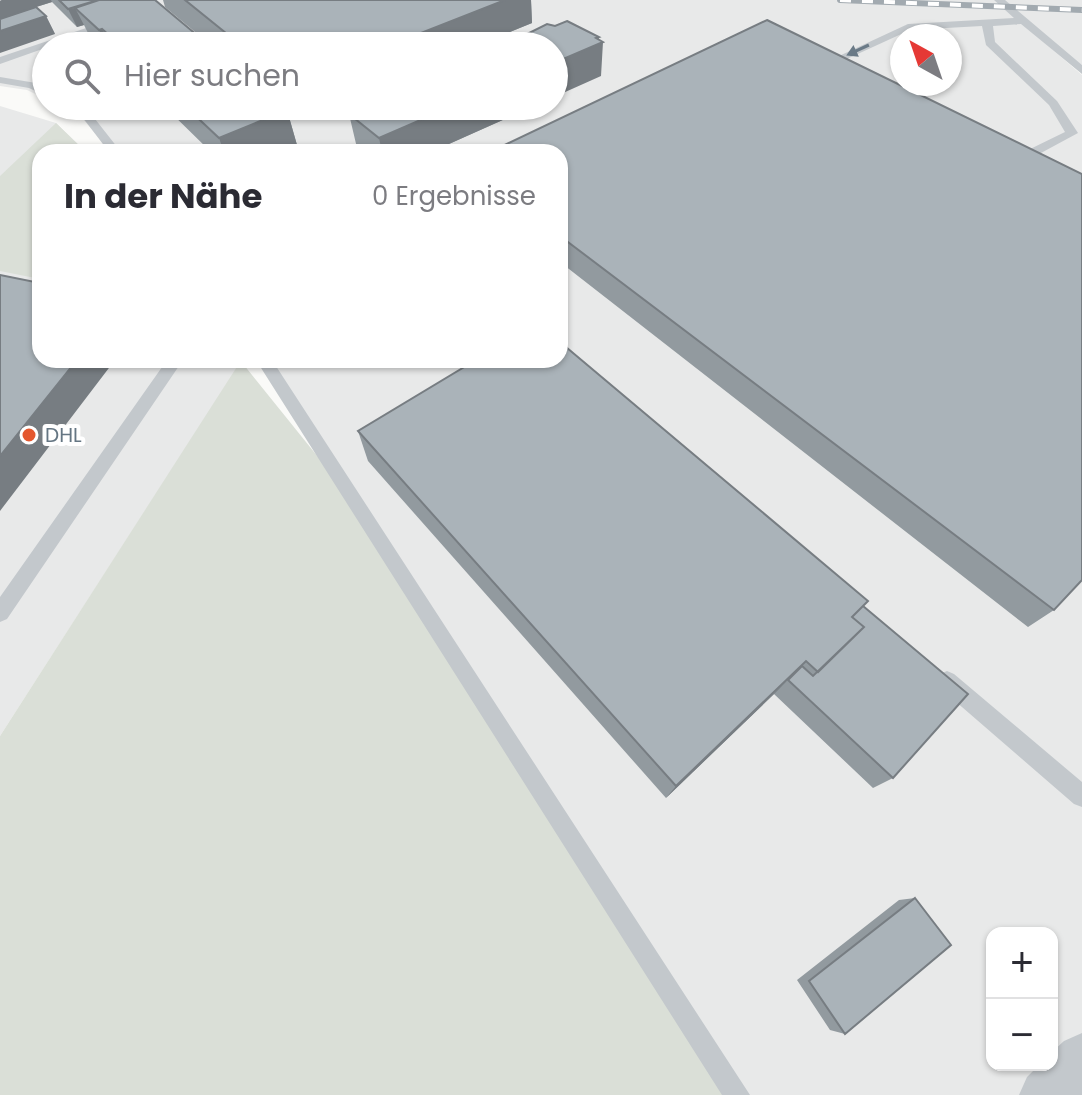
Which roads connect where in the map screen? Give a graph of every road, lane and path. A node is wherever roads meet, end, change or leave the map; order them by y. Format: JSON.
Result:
{"nodes":[{"id":1,"x":999,"y":0,"type":"edge"},
{"id":2,"x":126,"y":17,"type":"edge"},
{"id":3,"x":1022,"y":21,"type":"junction"},
{"id":4,"x":987,"y":22,"type":"junction"},
{"id":5,"x":83,"y":32,"type":"edge"},
{"id":6,"x":32,"y":50,"type":"edge"},
{"id":7,"x":0,"y":61,"type":"edge"},
{"id":8,"x":843,"y":70,"type":"edge"},
{"id":9,"x":1082,"y":71,"type":"edge"},
{"id":10,"x":0,"y":80,"type":"edge"},
{"id":11,"x":32,"y":85,"type":"edge"},
{"id":12,"x":90,"y":120,"type":"edge"},
{"id":13,"x":109,"y":144,"type":"edge"},
{"id":14,"x":997,"y":144,"type":"edge"},
{"id":15,"x":169,"y":368,"type":"edge"},
{"id":16,"x":269,"y":368,"type":"edge"},
{"id":17,"x":0,"y":613,"type":"edge"},
{"id":18,"x":936,"y":672,"type":"edge"},
{"id":19,"x":1082,"y":796,"type":"edge"},
{"id":20,"x":1082,"y":1059,"type":"edge"},
{"id":21,"x":737,"y":1095,"type":"edge"},
{"id":22,"x":1045,"y":1095,"type":"edge"}],
"edges":[{"from":1,"to":3,"type":"lane"},
{"from":2,"to":5,"type":"lane"},
{"from":3,"to":4,"type":"lane"},
{"from":3,"to":9,"type":"lane"},
{"from":4,"to":8,"type":"lane","one_way":true},
{"from":4,"to":14,"type":"lane"},
{"from":6,"to":7,"type":"lane"},
{"from":10,"to":11,"type":"lane"},
{"from":12,"to":13,"type":"lane"},
{"from":15,"to":17,"type":"lane"},
{"from":16,"to":21,"type":"lane"},
{"from":18,"to":19,"type":"lane"},
{"from":20,"to":22,"type":"street"}]}
